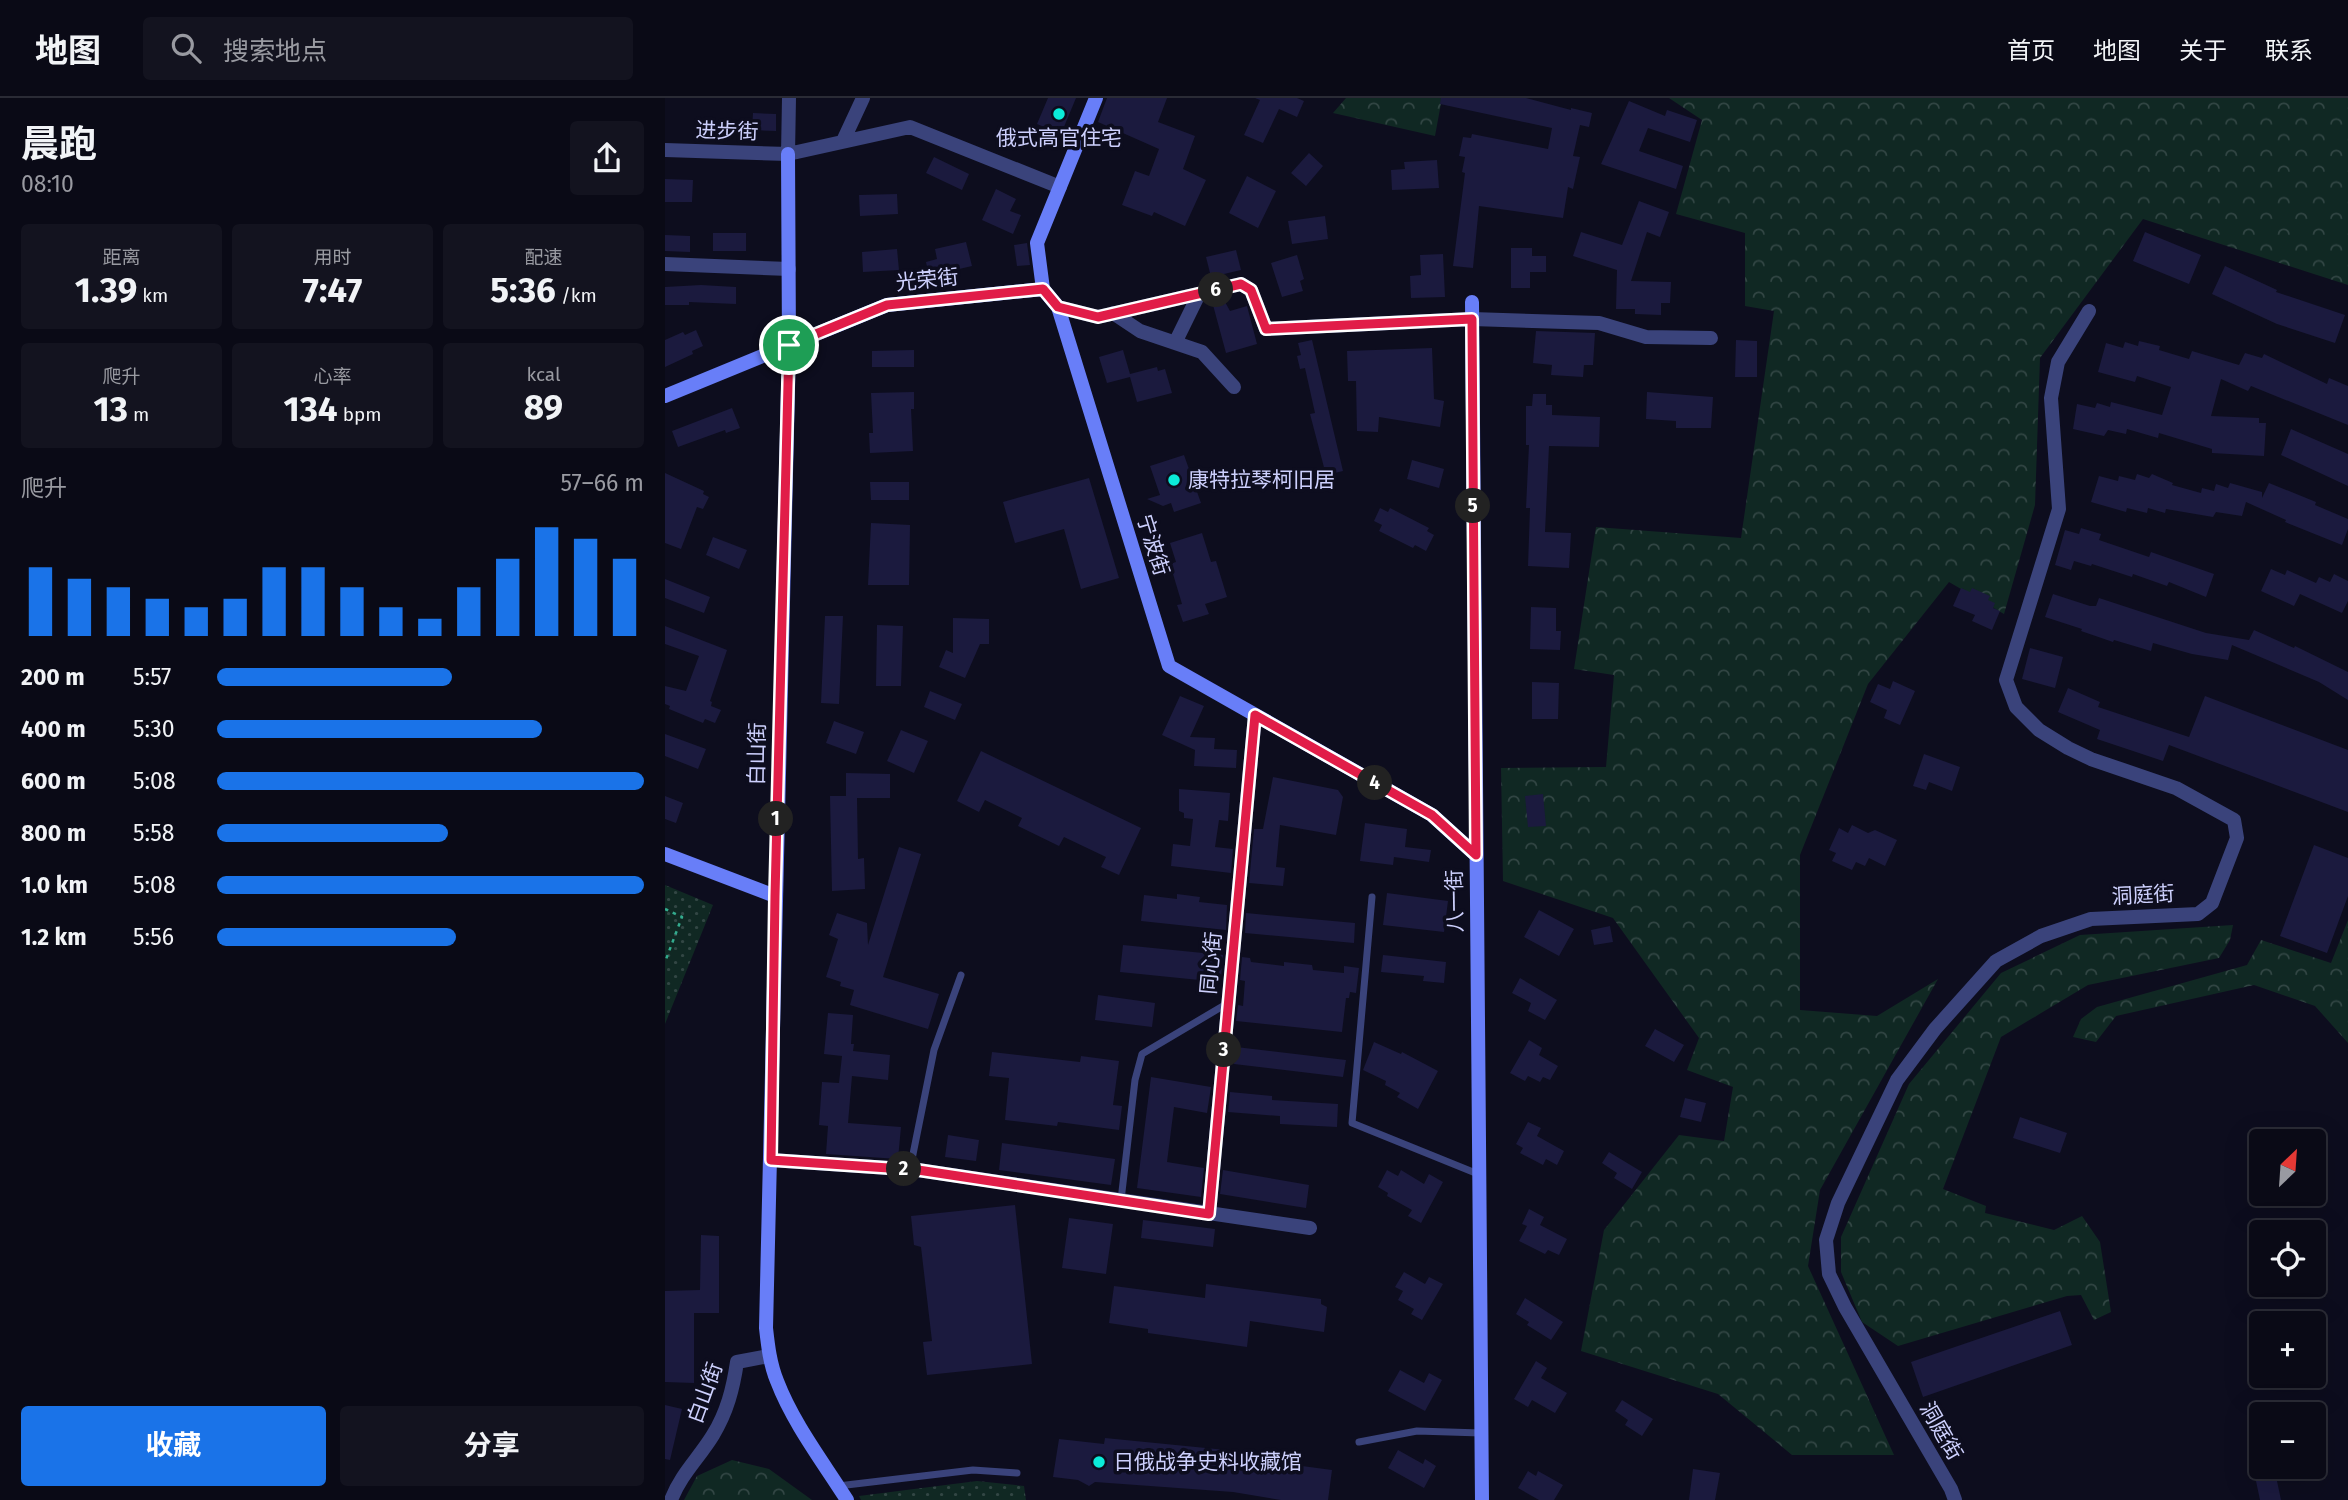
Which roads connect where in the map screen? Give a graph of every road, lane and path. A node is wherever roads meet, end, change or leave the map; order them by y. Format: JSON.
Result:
{"nodes":[{"id":1,"x":789,"y":98,"type":"edge"},
{"id":2,"x":863,"y":98,"type":"edge"},
{"id":3,"x":1096,"y":98,"type":"edge"},
{"id":4,"x":843,"y":141,"type":"junction"},
{"id":5,"x":665,"y":150,"type":"edge"},
{"id":6,"x":788,"y":153,"type":"junction"},
{"id":7,"x":1060,"y":187,"type":"junction"},
{"id":8,"x":665,"y":264,"type":"edge"},
{"id":9,"x":789,"y":269,"type":"junction"},
{"id":10,"x":1043,"y":289,"type":"junction"},
{"id":11,"x":1199,"y":294,"type":"junction"},
{"id":12,"x":1472,"y":302,"type":"dead end"},
{"id":13,"x":1058,"y":307,"type":"junction"},
{"id":14,"x":2089,"y":311,"type":"dead end"},
{"id":15,"x":1113,"y":313,"type":"junction"},
{"id":16,"x":1472,"y":319,"type":"junction"},
{"id":17,"x":1711,"y":338,"type":"dead end"},
{"id":18,"x":1175,"y":343,"type":"junction"},
{"id":19,"x":789,"y":345,"type":"junction"},
{"id":20,"x":1234,"y":387,"type":"dead end"},
{"id":21,"x":665,"y":396,"type":"edge"},
{"id":22,"x":1255,"y":715,"type":"junction"},
{"id":23,"x":665,"y":854,"type":"edge"},
{"id":24,"x":1476,"y":855,"type":"junction"},
{"id":25,"x":775,"y":896,"type":"junction"},
{"id":26,"x":1372,"y":897,"type":"dead end"},
{"id":27,"x":665,"y":909,"type":"edge"},
{"id":28,"x":665,"y":962,"type":"edge"},
{"id":29,"x":961,"y":975,"type":"dead end"},
{"id":30,"x":1229,"y":1003,"type":"junction"},
{"id":31,"x":771,"y":1160,"type":"junction"},
{"id":32,"x":910,"y":1170,"type":"junction"},
{"id":33,"x":1478,"y":1174,"type":"junction"},
{"id":34,"x":1120,"y":1202,"type":"junction"},
{"id":35,"x":1209,"y":1214,"type":"junction"},
{"id":36,"x":1310,"y":1228,"type":"dead end"},
{"id":37,"x":769,"y":1356,"type":"junction"},
{"id":38,"x":1481,"y":1433,"type":"junction"},
{"id":39,"x":1359,"y":1442,"type":"dead end"},
{"id":40,"x":1017,"y":1473,"type":"dead end"},
{"id":41,"x":838,"y":1486,"type":"junction"},
{"id":42,"x":671,"y":1500,"type":"edge"},
{"id":43,"x":847,"y":1500,"type":"edge"},
{"id":44,"x":1482,"y":1500,"type":"edge"},
{"id":45,"x":1955,"y":1500,"type":"edge"}],
"edges":[{"from":1,"to":6,"type":"street"},
{"from":2,"to":4,"type":"street"},
{"from":3,"to":7,"type":"street"},
{"from":4,"to":6,"type":"street","name":"进步街"},
{"from":4,"to":7,"type":"street","name":"进步街"},
{"from":5,"to":6,"type":"street","name":"进步街"},
{"from":6,"to":9,"type":"street","name":"白山街"},
{"from":7,"to":10,"type":"street"},
{"from":8,"to":9,"type":"street"},
{"from":9,"to":19,"type":"street","name":"白山街"},
{"from":10,"to":13,"type":"street","name":"宁波街"},
{"from":10,"to":19,"type":"street","name":"光荣街"},
{"from":11,"to":15,"type":"street"},
{"from":11,"to":16,"type":"street"},
{"from":11,"to":18,"type":"street"},
{"from":12,"to":16,"type":"street","name":"八一街"},
{"from":13,"to":15,"type":"street"},
{"from":13,"to":22,"type":"street","name":"宁波街"},
{"from":14,"to":45,"type":"street","name":"洞庭街"},
{"from":15,"to":18,"type":"street"},
{"from":16,"to":17,"type":"street"},
{"from":16,"to":24,"type":"street","name":"八一街"},
{"from":18,"to":20,"type":"street"},
{"from":19,"to":21,"type":"street","name":"光荣街"},
{"from":19,"to":25,"type":"street","name":"白山街"},
{"from":22,"to":24,"type":"street","name":"宁波街"},
{"from":22,"to":30,"type":"street","name":"同心街"},
{"from":23,"to":25,"type":"street"},
{"from":24,"to":33,"type":"street","name":"八一街"},
{"from":25,"to":31,"type":"street","name":"白山街"},
{"from":26,"to":33,"type":"lane"},
{"from":27,"to":28,"type":"path"},
{"from":29,"to":32,"type":"lane"},
{"from":30,"to":34,"type":"lane"},
{"from":30,"to":35,"type":"street","name":"同心街"},
{"from":31,"to":32,"type":"street"},
{"from":31,"to":37,"type":"street","name":"白山街"},
{"from":32,"to":34,"type":"street"},
{"from":33,"to":38,"type":"street","name":"八一街"},
{"from":34,"to":35,"type":"street"},
{"from":35,"to":36,"type":"street"},
{"from":37,"to":41,"type":"street","name":"白山街"},
{"from":37,"to":42,"type":"street","name":"白山街"},
{"from":38,"to":39,"type":"lane"},
{"from":38,"to":44,"type":"street","name":"八一街"},
{"from":40,"to":41,"type":"lane"},
{"from":41,"to":43,"type":"street","name":"白山街"}]}
